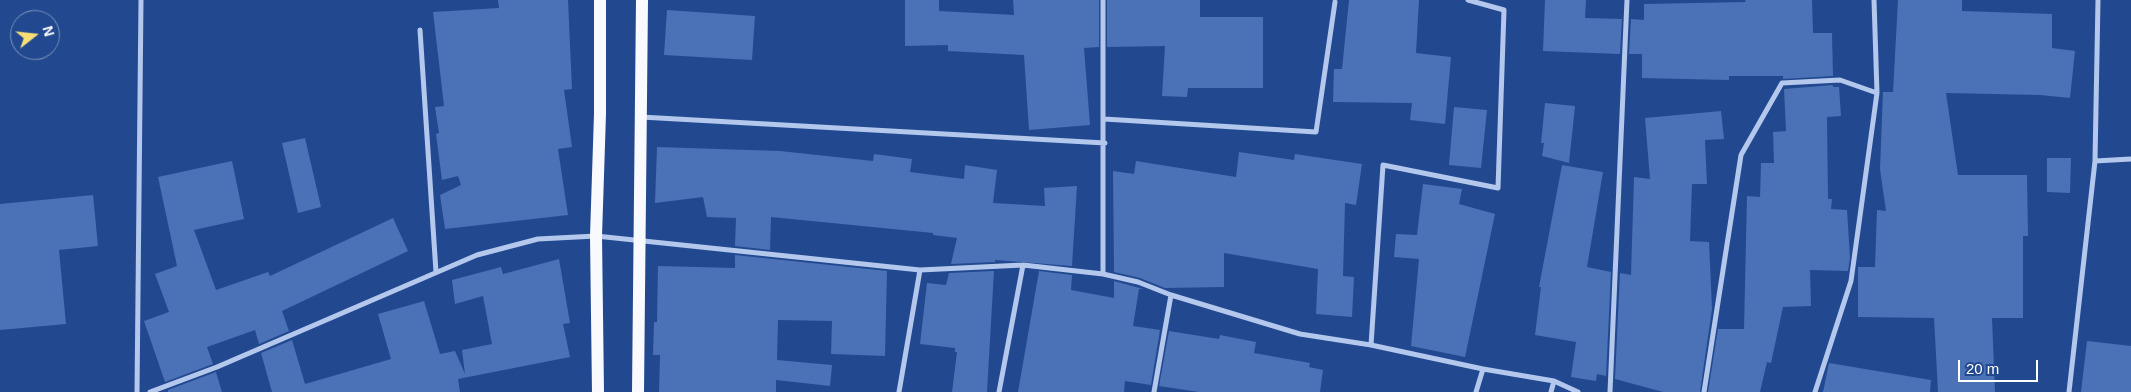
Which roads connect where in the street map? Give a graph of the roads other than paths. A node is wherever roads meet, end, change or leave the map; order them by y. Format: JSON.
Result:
{"nodes":[{"id":1,"x":141,"y":0,"type":"edge"},
{"id":2,"x":600,"y":0,"type":"edge"},
{"id":3,"x":642,"y":0,"type":"edge"},
{"id":4,"x":1103,"y":0,"type":"edge"},
{"id":5,"x":1468,"y":0,"type":"edge"},
{"id":6,"x":1627,"y":0,"type":"edge"},
{"id":7,"x":1874,"y":0,"type":"edge"},
{"id":8,"x":2098,"y":0,"type":"edge"},
{"id":9,"x":1335,"y":2,"type":"dead end"},
{"id":10,"x":420,"y":30,"type":"dead end"},
{"id":11,"x":1877,"y":93,"type":"junction"},
{"id":12,"x":641,"y":116,"type":"junction"},
{"id":13,"x":1104,"y":118,"type":"junction"},
{"id":14,"x":1105,"y":143,"type":"junction"},
{"id":15,"x":2131,"y":159,"type":"edge"},
{"id":16,"x":2095,"y":161,"type":"junction"},
{"id":17,"x":596,"y":236,"type":"junction"},
{"id":18,"x":640,"y":239,"type":"junction"},
{"id":19,"x":1023,"y":265,"type":"junction"},
{"id":20,"x":920,"y":270,"type":"junction"},
{"id":21,"x":436,"y":272,"type":"junction"},
{"id":22,"x":1103,"y":274,"type":"junction"},
{"id":23,"x":1170,"y":295,"type":"junction"},
{"id":24,"x":1371,"y":345,"type":"junction"},
{"id":25,"x":1483,"y":369,"type":"junction"},
{"id":26,"x":1554,"y":381,"type":"junction"},
{"id":27,"x":137,"y":392,"type":"edge"},
{"id":28,"x":150,"y":392,"type":"edge"},
{"id":29,"x":598,"y":392,"type":"edge"},
{"id":30,"x":638,"y":392,"type":"edge"},
{"id":31,"x":899,"y":392,"type":"edge"},
{"id":32,"x":999,"y":392,"type":"edge"},
{"id":33,"x":1154,"y":392,"type":"edge"},
{"id":34,"x":1476,"y":392,"type":"edge"},
{"id":35,"x":1551,"y":392,"type":"edge"},
{"id":36,"x":1578,"y":392,"type":"edge"},
{"id":37,"x":1610,"y":392,"type":"edge"},
{"id":38,"x":1704,"y":392,"type":"edge"},
{"id":39,"x":1815,"y":392,"type":"edge"},
{"id":40,"x":2068,"y":392,"type":"edge"}],
"edges":[{"from":1,"to":27,"type":"street"},
{"from":2,"to":17,"type":"main road"},
{"from":3,"to":12,"type":"main road"},
{"from":4,"to":13,"type":"street"},
{"from":5,"to":24,"type":"street"},
{"from":6,"to":37,"type":"street"},
{"from":7,"to":11,"type":"street"},
{"from":8,"to":16,"type":"street"},
{"from":9,"to":13,"type":"street"},
{"from":10,"to":21,"type":"street"},
{"from":11,"to":38,"type":"street"},
{"from":11,"to":39,"type":"street"},
{"from":12,"to":14,"type":"street"},
{"from":12,"to":18,"type":"main road"},
{"from":13,"to":14,"type":"street"},
{"from":14,"to":22,"type":"street"},
{"from":15,"to":16,"type":"street"},
{"from":16,"to":40,"type":"street"},
{"from":17,"to":18,"type":"street"},
{"from":17,"to":21,"type":"street"},
{"from":17,"to":29,"type":"main road"},
{"from":18,"to":20,"type":"street"},
{"from":18,"to":30,"type":"main road"},
{"from":19,"to":20,"type":"street"},
{"from":19,"to":22,"type":"street"},
{"from":19,"to":32,"type":"street"},
{"from":20,"to":31,"type":"street"},
{"from":21,"to":28,"type":"street"},
{"from":22,"to":23,"type":"street"},
{"from":23,"to":24,"type":"street"},
{"from":23,"to":33,"type":"street"},
{"from":24,"to":25,"type":"street"},
{"from":25,"to":26,"type":"street"},
{"from":25,"to":34,"type":"street"},
{"from":26,"to":35,"type":"street"},
{"from":26,"to":36,"type":"street"}]}
